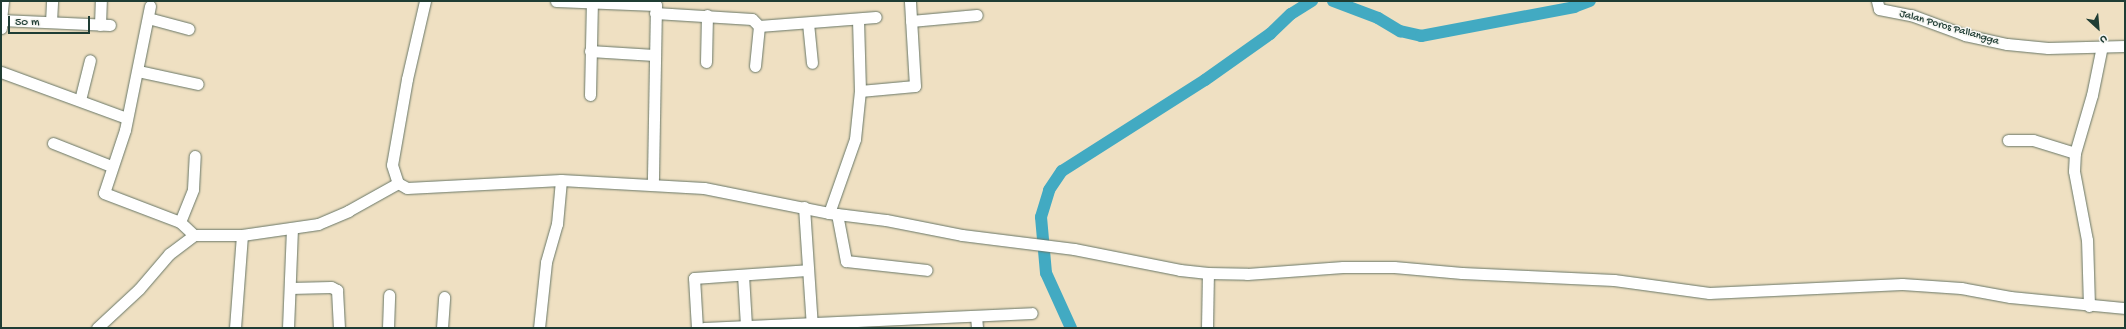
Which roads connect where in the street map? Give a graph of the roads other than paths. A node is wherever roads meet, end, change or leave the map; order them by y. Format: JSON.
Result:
{"nodes":[{"id":1,"x":2,"y":1,"type":"edge"},
{"id":2,"x":52,"y":1,"type":"edge"},
{"id":3,"x":101,"y":1,"type":"edge"},
{"id":4,"x":425,"y":1,"type":"edge"},
{"id":5,"x":556,"y":1,"type":"edge"},
{"id":6,"x":910,"y":1,"type":"edge"},
{"id":7,"x":1877,"y":1,"type":"edge"},
{"id":8,"x":588,"y":2,"type":"edge"},
{"id":9,"x":635,"y":3,"type":"edge"},
{"id":10,"x":150,"y":6,"type":"dead end"},
{"id":11,"x":655,"y":13,"type":"junction"},
{"id":12,"x":707,"y":15,"type":"junction"},
{"id":13,"x":977,"y":16,"type":"dead end"},
{"id":14,"x":876,"y":17,"type":"dead end"},
{"id":15,"x":148,"y":18,"type":"junction"},
{"id":16,"x":858,"y":19,"type":"junction"},
{"id":17,"x":2,"y":20,"type":"edge"},
{"id":18,"x":911,"y":21,"type":"junction"},
{"id":19,"x":51,"y":22,"type":"junction"},
{"id":20,"x":808,"y":22,"type":"junction"},
{"id":21,"x":759,"y":26,"type":"junction"},
{"id":22,"x":1,"y":28,"type":"edge"},
{"id":23,"x":189,"y":29,"type":"dead end"},
{"id":24,"x":2102,"y":46,"type":"junction"},
{"id":25,"x":2125,"y":46,"type":"edge"},
{"id":26,"x":590,"y":51,"type":"junction"},
{"id":27,"x":654,"y":55,"type":"junction"},
{"id":28,"x":90,"y":60,"type":"dead end"},
{"id":29,"x":706,"y":62,"type":"dead end"},
{"id":30,"x":812,"y":63,"type":"dead end"},
{"id":31,"x":755,"y":66,"type":"dead end"},
{"id":32,"x":138,"y":71,"type":"junction"},
{"id":33,"x":1,"y":72,"type":"edge"},
{"id":34,"x":198,"y":84,"type":"dead end"},
{"id":35,"x":860,"y":91,"type":"junction"},
{"id":36,"x":590,"y":95,"type":"dead end"},
{"id":37,"x":80,"y":100,"type":"junction"},
{"id":38,"x":128,"y":118,"type":"junction"},
{"id":39,"x":2008,"y":140,"type":"dead end"},
{"id":40,"x":53,"y":143,"type":"dead end"},
{"id":41,"x":2075,"y":153,"type":"junction"},
{"id":42,"x":195,"y":156,"type":"dead end"},
{"id":43,"x":111,"y":166,"type":"junction"},
{"id":44,"x":562,"y":180,"type":"junction"},
{"id":45,"x":398,"y":182,"type":"junction"},
{"id":46,"x":653,"y":184,"type":"junction"},
{"id":47,"x":804,"y":207,"type":"junction"},
{"id":48,"x":833,"y":213,"type":"junction"},
{"id":49,"x":180,"y":222,"type":"junction"},
{"id":50,"x":292,"y":228,"type":"junction"},
{"id":51,"x":194,"y":235,"type":"junction"},
{"id":52,"x":242,"y":235,"type":"junction"},
{"id":53,"x":807,"y":270,"type":"junction"},
{"id":54,"x":927,"y":270,"type":"dead end"},
{"id":55,"x":1208,"y":273,"type":"junction"},
{"id":56,"x":743,"y":275,"type":"junction"},
{"id":57,"x":290,"y":288,"type":"junction"},
{"id":58,"x":389,"y":295,"type":"dead end"},
{"id":59,"x":444,"y":297,"type":"dead end"},
{"id":60,"x":2089,"y":306,"type":"junction"},
{"id":61,"x":2125,"y":308,"type":"edge"},
{"id":62,"x":1032,"y":313,"type":"dead end"},
{"id":63,"x":976,"y":316,"type":"junction"},
{"id":64,"x":924,"y":324,"type":"edge"},
{"id":65,"x":746,"y":325,"type":"junction"},
{"id":66,"x":812,"y":325,"type":"edge"},
{"id":67,"x":875,"y":325,"type":"edge"},
{"id":68,"x":98,"y":328,"type":"edge"},
{"id":69,"x":236,"y":328,"type":"edge"},
{"id":70,"x":288,"y":328,"type":"edge"},
{"id":71,"x":338,"y":328,"type":"edge"},
{"id":72,"x":388,"y":328,"type":"edge"},
{"id":73,"x":442,"y":328,"type":"edge"},
{"id":74,"x":539,"y":328,"type":"edge"},
{"id":75,"x":697,"y":328,"type":"edge"},
{"id":76,"x":704,"y":328,"type":"edge"},
{"id":77,"x":977,"y":328,"type":"edge"},
{"id":78,"x":1207,"y":328,"type":"edge"}],
"edges":[{"from":1,"to":17,"type":"street"},
{"from":2,"to":19,"type":"street"},
{"from":3,"to":19,"type":"street"},
{"from":4,"to":45,"type":"street"},
{"from":5,"to":8,"type":"street"},
{"from":6,"to":18,"type":"street"},
{"from":7,"to":24,"type":"street","name":"Jalan Poros Pallangga"},
{"from":8,"to":9,"type":"street"},
{"from":8,"to":26,"type":"street"},
{"from":9,"to":11,"type":"street"},
{"from":10,"to":15,"type":"street"},
{"from":11,"to":12,"type":"street"},
{"from":11,"to":27,"type":"street"},
{"from":12,"to":21,"type":"street"},
{"from":12,"to":29,"type":"street"},
{"from":13,"to":18,"type":"street"},
{"from":14,"to":16,"type":"street"},
{"from":15,"to":23,"type":"street"},
{"from":15,"to":32,"type":"street"},
{"from":16,"to":20,"type":"street"},
{"from":16,"to":35,"type":"street"},
{"from":17,"to":19,"type":"street"},
{"from":17,"to":22,"type":"street"},
{"from":18,"to":35,"type":"street"},
{"from":20,"to":21,"type":"street"},
{"from":20,"to":30,"type":"street"},
{"from":21,"to":31,"type":"street"},
{"from":24,"to":25,"type":"street","name":"Jalan Poros Pallangga"},
{"from":24,"to":41,"type":"street"},
{"from":26,"to":27,"type":"street"},
{"from":26,"to":36,"type":"street"},
{"from":27,"to":46,"type":"street"},
{"from":28,"to":37,"type":"street"},
{"from":32,"to":34,"type":"street"},
{"from":32,"to":38,"type":"street"},
{"from":33,"to":37,"type":"street"},
{"from":35,"to":48,"type":"street"},
{"from":37,"to":38,"type":"street"},
{"from":38,"to":43,"type":"street"},
{"from":39,"to":41,"type":"street"},
{"from":40,"to":43,"type":"street"},
{"from":41,"to":60,"type":"street"},
{"from":42,"to":49,"type":"street"},
{"from":43,"to":49,"type":"street"},
{"from":44,"to":45,"type":"street"},
{"from":44,"to":46,"type":"street"},
{"from":44,"to":74,"type":"street"},
{"from":45,"to":50,"type":"street"},
{"from":46,"to":47,"type":"street"},
{"from":47,"to":48,"type":"street"},
{"from":47,"to":53,"type":"street"},
{"from":48,"to":54,"type":"street"},
{"from":48,"to":55,"type":"street"},
{"from":49,"to":51,"type":"street"},
{"from":50,"to":52,"type":"street"},
{"from":50,"to":57,"type":"street"},
{"from":51,"to":52,"type":"street"},
{"from":51,"to":68,"type":"street"},
{"from":52,"to":69,"type":"street"},
{"from":53,"to":56,"type":"street"},
{"from":53,"to":66,"type":"street"},
{"from":55,"to":60,"type":"street"},
{"from":55,"to":78,"type":"street"},
{"from":56,"to":65,"type":"street"},
{"from":56,"to":75,"type":"street"},
{"from":57,"to":70,"type":"street"},
{"from":57,"to":71,"type":"street"},
{"from":58,"to":72,"type":"street"},
{"from":59,"to":73,"type":"street"},
{"from":60,"to":61,"type":"street"},
{"from":62,"to":63,"type":"street"},
{"from":63,"to":64,"type":"street"},
{"from":63,"to":77,"type":"street"},
{"from":64,"to":67,"type":"street"},
{"from":65,"to":66,"type":"street"},
{"from":65,"to":76,"type":"street"},
{"from":66,"to":67,"type":"street"}]}
